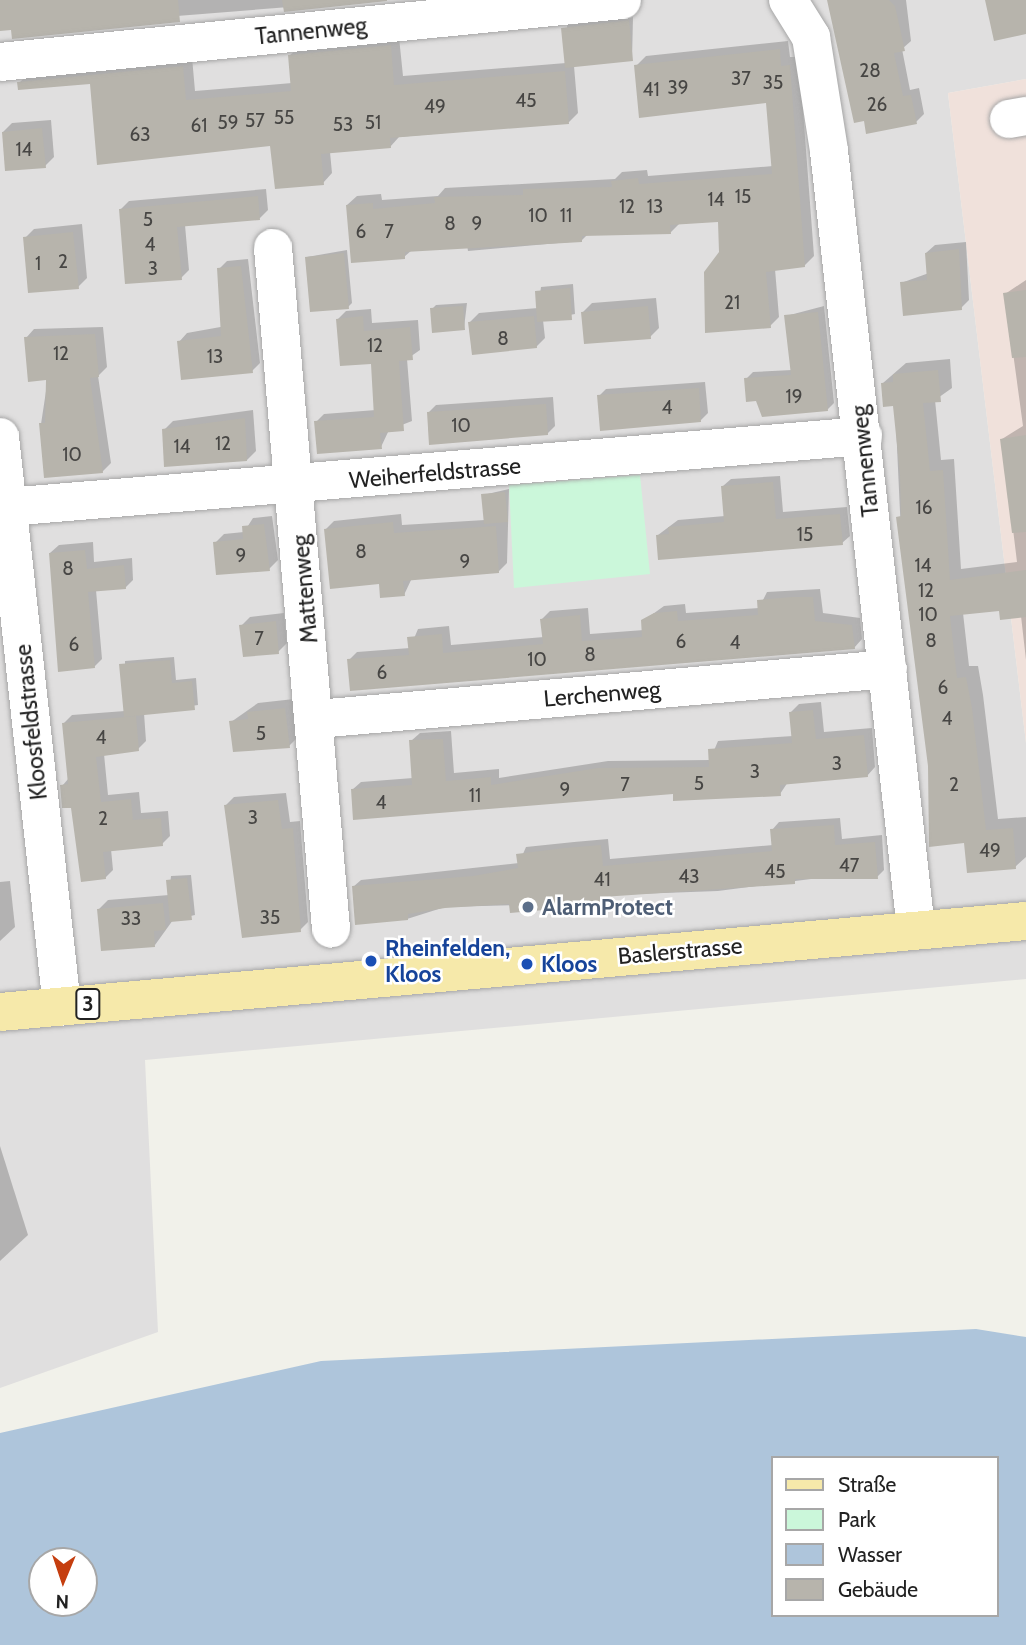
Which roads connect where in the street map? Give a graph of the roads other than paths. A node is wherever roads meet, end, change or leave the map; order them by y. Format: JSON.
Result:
{"nodes":[{"id":1,"x":622,"y":0,"type":"edge"},
{"id":2,"x":789,"y":0,"type":"edge"},
{"id":3,"x":0,"y":62,"type":"edge"},
{"id":4,"x":273,"y":248,"type":"dead end"},
{"id":5,"x":863,"y":436,"type":"junction"},
{"id":6,"x":0,"y":437,"type":"edge"},
{"id":7,"x":295,"y":485,"type":"junction"},
{"id":8,"x":7,"y":507,"type":"junction"},
{"id":9,"x":888,"y":668,"type":"junction"},
{"id":10,"x":317,"y":719,"type":"junction"},
{"id":11,"x":1026,"y":921,"type":"edge"},
{"id":12,"x":331,"y":929,"type":"dead end"},
{"id":13,"x":916,"y":929,"type":"junction"},
{"id":14,"x":62,"y":1007,"type":"junction"},
{"id":15,"x":0,"y":1012,"type":"edge"}],
"edges":[{"from":1,"to":3,"type":"street","name":"Tannenweg"},
{"from":2,"to":5,"type":"street","name":"Tannenweg"},
{"from":4,"to":7,"type":"street","name":"Mattenweg"},
{"from":5,"to":7,"type":"street","name":"Weiherfeldstrasse"},
{"from":5,"to":9,"type":"street","name":"Tannenweg"},
{"from":6,"to":8,"type":"street","name":"Kloosfeldstrasse"},
{"from":7,"to":8,"type":"street","name":"Weiherfeldstrasse"},
{"from":7,"to":10,"type":"street","name":"Mattenweg"},
{"from":8,"to":14,"type":"street","name":"Kloosfeldstrasse"},
{"from":9,"to":10,"type":"street","name":"Lerchenweg"},
{"from":9,"to":13,"type":"street","name":"Tannenweg"},
{"from":10,"to":12,"type":"street","name":"Mattenweg"},
{"from":11,"to":13,"type":"main road","name":"Baslerstrasse","number":"3"},
{"from":13,"to":14,"type":"main road","name":"Baslerstrasse","number":"3"},
{"from":14,"to":15,"type":"main road","name":"Baslerstrasse","number":"3"}]}
